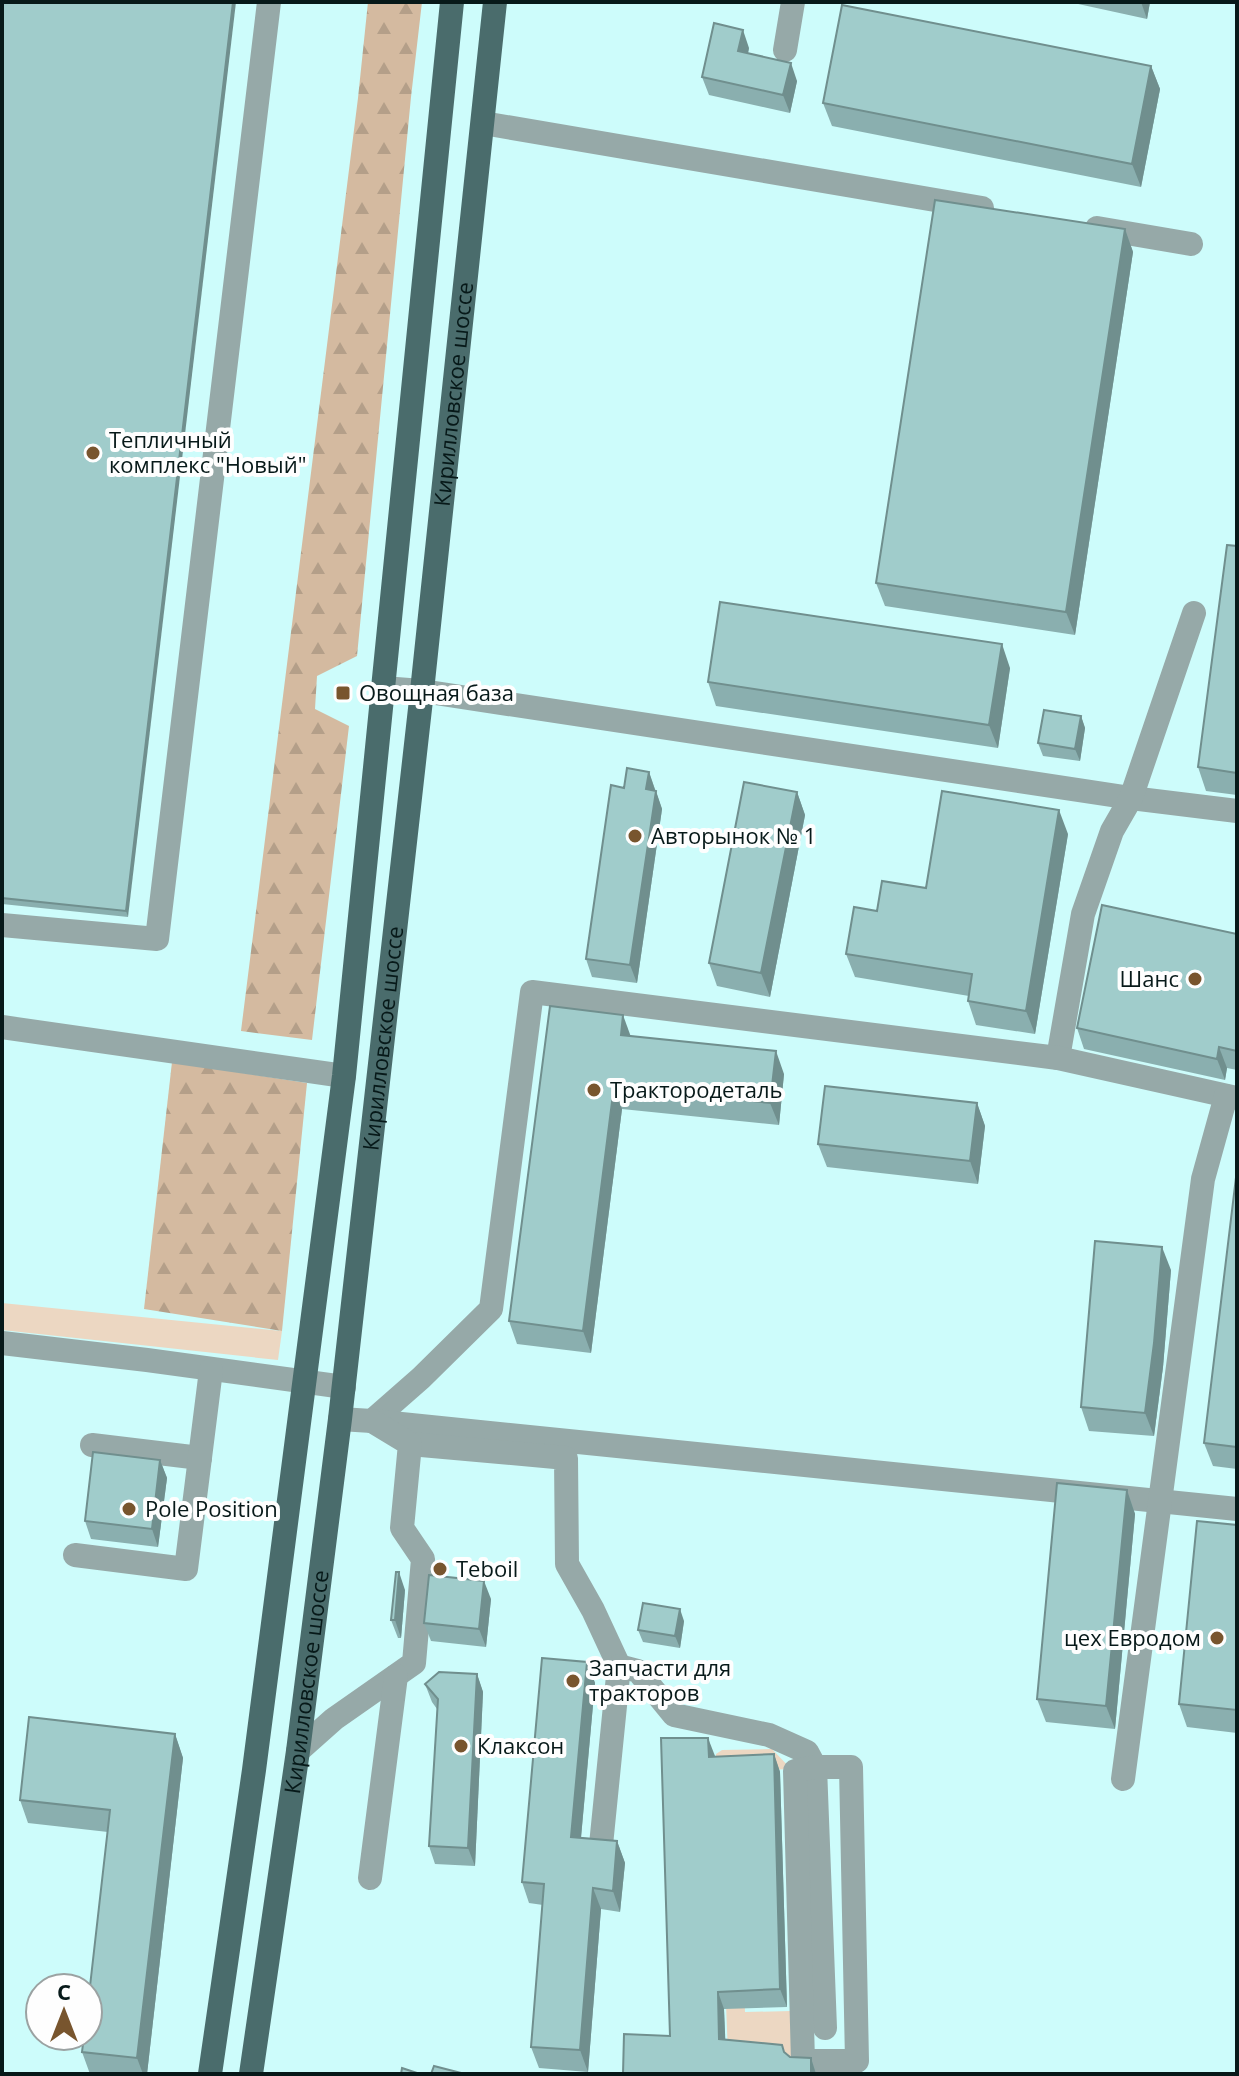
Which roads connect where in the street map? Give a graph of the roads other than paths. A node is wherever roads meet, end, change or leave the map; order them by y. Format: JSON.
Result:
{"nodes":[{"id":1,"x":269,"y":2,"type":"edge"},
{"id":2,"x":452,"y":2,"type":"edge"},
{"id":3,"x":495,"y":2,"type":"edge"},
{"id":4,"x":793,"y":2,"type":"edge"},
{"id":5,"x":785,"y":50,"type":"dead end"},
{"id":6,"x":483,"y":123,"type":"junction"},
{"id":7,"x":1004,"y":212,"type":"edge"},
{"id":8,"x":1082,"y":225,"type":"edge"},
{"id":9,"x":1191,"y":244,"type":"dead end"},
{"id":10,"x":1194,"y":613,"type":"dead end"},
{"id":11,"x":383,"y":688,"type":"junction"},
{"id":12,"x":422,"y":691,"type":"junction"},
{"id":13,"x":1131,"y":798,"type":"junction"},
{"id":14,"x":1237,"y":811,"type":"edge"},
{"id":15,"x":2,"y":925,"type":"edge"},
{"id":16,"x":2,"y":1027,"type":"edge"},
{"id":17,"x":1058,"y":1058,"type":"junction"},
{"id":18,"x":344,"y":1076,"type":"junction"},
{"id":19,"x":1232,"y":1097,"type":"edge"},
{"id":20,"x":2,"y":1343,"type":"edge"},
{"id":21,"x":211,"y":1370,"type":"junction"},
{"id":22,"x":305,"y":1381,"type":"junction"},
{"id":23,"x":344,"y":1387,"type":"junction"},
{"id":24,"x":340,"y":1419,"type":"junction"},
{"id":25,"x":372,"y":1421,"type":"junction"},
{"id":26,"x":410,"y":1444,"type":"junction"},
{"id":27,"x":92,"y":1445,"type":"dead end"},
{"id":28,"x":200,"y":1458,"type":"junction"},
{"id":29,"x":1160,"y":1501,"type":"junction"},
{"id":30,"x":1237,"y":1509,"type":"edge"},
{"id":31,"x":75,"y":1555,"type":"dead end"},
{"id":32,"x":619,"y":1666,"type":"junction"},
{"id":33,"x":396,"y":1676,"type":"junction"},
{"id":34,"x":298,"y":1751,"type":"junction"},
{"id":35,"x":815,"y":1767,"type":"junction"},
{"id":36,"x":1123,"y":1779,"type":"dead end"},
{"id":37,"x":601,"y":1845,"type":"edge"},
{"id":38,"x":370,"y":1878,"type":"dead end"},
{"id":39,"x":825,"y":2028,"type":"dead end"},
{"id":40,"x":210,"y":2074,"type":"edge"},
{"id":41,"x":251,"y":2074,"type":"edge"}],
"edges":[{"from":1,"to":15,"type":"street"},
{"from":2,"to":11,"type":"main road","name":"Кирилловское шоссе"},
{"from":3,"to":6,"type":"main road","name":"Кирилловское шоссе"},
{"from":4,"to":5,"type":"street"},
{"from":6,"to":7,"type":"street"},
{"from":6,"to":12,"type":"main road","name":"Кирилловское шоссе"},
{"from":8,"to":9,"type":"street"},
{"from":10,"to":13,"type":"street"},
{"from":11,"to":12,"type":"street"},
{"from":11,"to":18,"type":"main road","name":"Кирилловское шоссе"},
{"from":12,"to":13,"type":"street"},
{"from":12,"to":23,"type":"main road","name":"Кирилловское шоссе"},
{"from":13,"to":14,"type":"street"},
{"from":13,"to":17,"type":"street"},
{"from":16,"to":18,"type":"street"},
{"from":17,"to":19,"type":"street"},
{"from":17,"to":25,"type":"street"},
{"from":18,"to":22,"type":"main road","name":"Кирилловское шоссе"},
{"from":19,"to":29,"type":"street"},
{"from":20,"to":21,"type":"street"},
{"from":21,"to":22,"type":"street"},
{"from":21,"to":28,"type":"street"},
{"from":22,"to":23,"type":"street"},
{"from":22,"to":40,"type":"main road","name":"Кирилловское шоссе"},
{"from":23,"to":24,"type":"main road","name":"Кирилловское шоссе"},
{"from":24,"to":25,"type":"street"},
{"from":24,"to":34,"type":"main road","name":"Кирилловское шоссе"},
{"from":25,"to":26,"type":"street"},
{"from":25,"to":29,"type":"street"},
{"from":26,"to":32,"type":"street"},
{"from":26,"to":33,"type":"street"},
{"from":27,"to":28,"type":"street"},
{"from":28,"to":31,"type":"street"},
{"from":29,"to":30,"type":"street"},
{"from":29,"to":36,"type":"street"},
{"from":32,"to":35,"type":"street"},
{"from":32,"to":37,"type":"street"},
{"from":33,"to":34,"type":"street"},
{"from":33,"to":38,"type":"street"},
{"from":34,"to":41,"type":"main road","name":"Кирилловское шоссе"},
{"from":35,"to":35,"type":"street"},
{"from":35,"to":39,"type":"street"}]}
